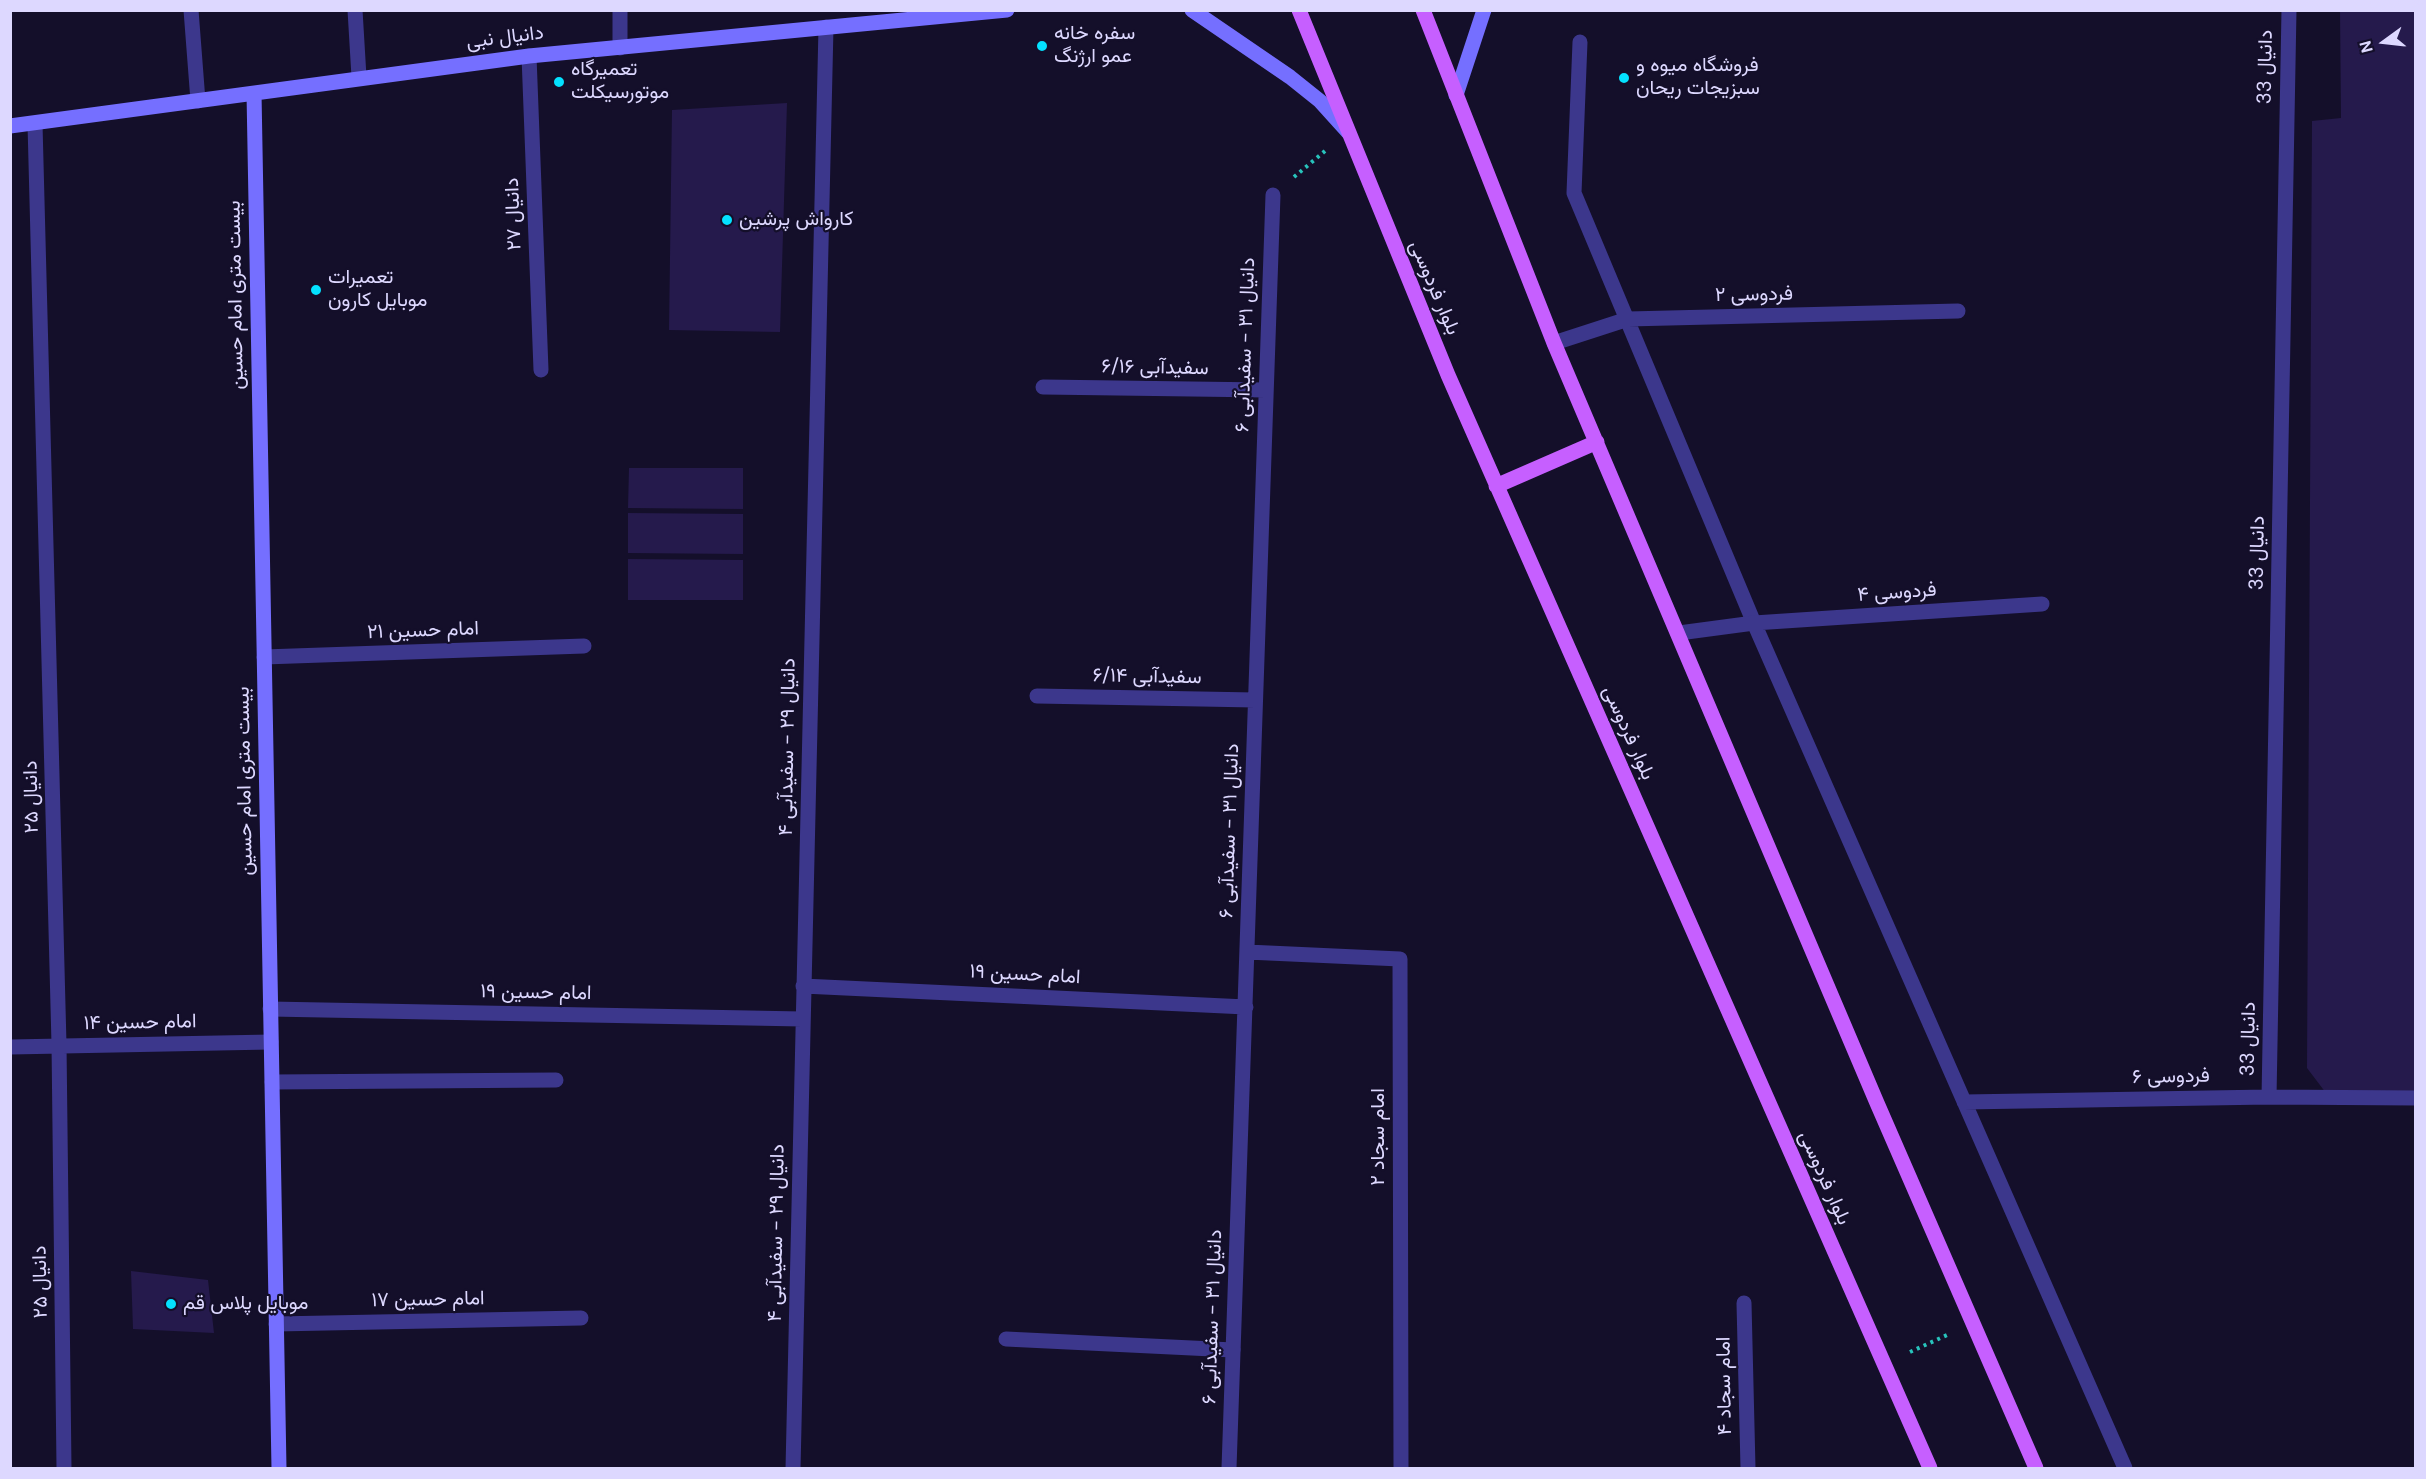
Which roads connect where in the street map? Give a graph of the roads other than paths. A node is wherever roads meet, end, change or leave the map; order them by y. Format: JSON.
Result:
{"nodes":[{"id":1,"x":191,"y":10,"type":"edge"},
{"id":2,"x":355,"y":10,"type":"edge"},
{"id":3,"x":620,"y":10,"type":"edge"},
{"id":4,"x":1192,"y":10,"type":"edge"},
{"id":5,"x":1299,"y":10,"type":"edge"},
{"id":6,"x":1423,"y":10,"type":"edge"},
{"id":7,"x":1485,"y":10,"type":"edge"},
{"id":8,"x":2289,"y":10,"type":"edge"},
{"id":9,"x":1006,"y":11,"type":"edge"},
{"id":10,"x":826,"y":27,"type":"junction"},
{"id":11,"x":1580,"y":42,"type":"dead end"},
{"id":12,"x":620,"y":48,"type":"junction"},
{"id":13,"x":529,"y":56,"type":"junction"},
{"id":14,"x":359,"y":77,"type":"junction"},
{"id":15,"x":254,"y":93,"type":"junction"},
{"id":16,"x":1456,"y":94,"type":"junction"},
{"id":17,"x":198,"y":101,"type":"junction"},
{"id":18,"x":35,"y":124,"type":"junction"},
{"id":19,"x":10,"y":126,"type":"edge"},
{"id":20,"x":1348,"y":132,"type":"junction"},
{"id":21,"x":1273,"y":195,"type":"road end"},
{"id":22,"x":1958,"y":311,"type":"dead end"},
{"id":23,"x":1628,"y":319,"type":"junction"},
{"id":24,"x":1554,"y":343,"type":"junction"},
{"id":25,"x":541,"y":370,"type":"dead end"},
{"id":26,"x":1043,"y":387,"type":"dead end"},
{"id":27,"x":1266,"y":390,"type":"junction"},
{"id":28,"x":1597,"y":442,"type":"junction"},
{"id":29,"x":1496,"y":486,"type":"junction"},
{"id":30,"x":2042,"y":604,"type":"dead end"},
{"id":31,"x":1754,"y":623,"type":"junction"},
{"id":32,"x":1679,"y":633,"type":"junction"},
{"id":33,"x":584,"y":646,"type":"dead end"},
{"id":34,"x":264,"y":657,"type":"junction"},
{"id":35,"x":1037,"y":696,"type":"dead end"},
{"id":36,"x":1255,"y":700,"type":"junction"},
{"id":37,"x":1247,"y":952,"type":"junction"},
{"id":38,"x":803,"y":986,"type":"junction"},
{"id":39,"x":1246,"y":1007,"type":"junction"},
{"id":40,"x":270,"y":1009,"type":"junction"},
{"id":41,"x":802,"y":1018,"type":"junction"},
{"id":42,"x":271,"y":1042,"type":"junction"},
{"id":43,"x":59,"y":1044,"type":"junction"},
{"id":44,"x":10,"y":1047,"type":"edge"},
{"id":45,"x":556,"y":1080,"type":"dead end"},
{"id":46,"x":272,"y":1082,"type":"junction"},
{"id":47,"x":2269,"y":1097,"type":"junction"},
{"id":48,"x":2415,"y":1098,"type":"edge"},
{"id":49,"x":1964,"y":1102,"type":"junction"},
{"id":50,"x":1744,"y":1303,"type":"dead end"},
{"id":51,"x":581,"y":1318,"type":"dead end"},
{"id":52,"x":276,"y":1324,"type":"junction"},
{"id":53,"x":1006,"y":1340,"type":"dead end"},
{"id":54,"x":1233,"y":1350,"type":"junction"},
{"id":55,"x":64,"y":1468,"type":"edge"},
{"id":56,"x":279,"y":1468,"type":"edge"},
{"id":57,"x":793,"y":1468,"type":"edge"},
{"id":58,"x":1229,"y":1468,"type":"edge"},
{"id":59,"x":1401,"y":1468,"type":"edge"},
{"id":60,"x":1748,"y":1468,"type":"edge"},
{"id":61,"x":1930,"y":1468,"type":"edge"},
{"id":62,"x":2036,"y":1468,"type":"edge"},
{"id":63,"x":2125,"y":1468,"type":"edge"}],
"edges":[{"from":1,"to":17,"type":"street"},
{"from":2,"to":14,"type":"street"},
{"from":3,"to":12,"type":"street"},
{"from":4,"to":20,"type":"main road"},
{"from":5,"to":20,"type":"main road","name":"بلوار فردوسی"},
{"from":6,"to":16,"type":"main road"},
{"from":7,"to":16,"type":"main road"},
{"from":8,"to":47,"type":"street","name":"دانیال 33"},
{"from":9,"to":10,"type":"main road","name":"دانیال نبی"},
{"from":10,"to":12,"type":"main road","name":"دانیال نبی"},
{"from":10,"to":38,"type":"street","name":"دانیال ۲۹ - سفیدآبی ۴"},
{"from":11,"to":23,"type":"street"},
{"from":12,"to":13,"type":"main road","name":"دانیال نبی"},
{"from":13,"to":14,"type":"main road","name":"دانیال نبی"},
{"from":13,"to":25,"type":"street","name":"دانیال ۲۷"},
{"from":14,"to":15,"type":"main road","name":"دانیال نبی"},
{"from":15,"to":17,"type":"main road","name":"دانیال نبی"},
{"from":15,"to":34,"type":"main road","name":"بیست متری امام حسین"},
{"from":16,"to":24,"type":"main road"},
{"from":17,"to":18,"type":"main road","name":"دانیال نبی"},
{"from":18,"to":19,"type":"main road","name":"دانیال نبی"},
{"from":18,"to":43,"type":"street","name":"دانیال ۲۵"},
{"from":20,"to":29,"type":"main road","name":"بلوار فردوسی"},
{"from":21,"to":27,"type":"street","name":"دانیال ۳۱ - سفیدآبی ۶"},
{"from":22,"to":23,"type":"street","name":"فردوسی ۲"},
{"from":23,"to":24,"type":"street","name":"فردوسی ۲"},
{"from":23,"to":31,"type":"street"},
{"from":24,"to":28,"type":"main road"},
{"from":26,"to":27,"type":"street","name":"سفیدآبی ۶/۱۶"},
{"from":27,"to":36,"type":"street","name":"دانیال ۳۱ - سفیدآبی ۶"},
{"from":28,"to":29,"type":"main road"},
{"from":28,"to":32,"type":"main road"},
{"from":29,"to":61,"type":"main road","name":"بلوار فردوسی"},
{"from":30,"to":31,"type":"street","name":"فردوسی ۴"},
{"from":31,"to":32,"type":"street","name":"فردوسی ۴"},
{"from":31,"to":49,"type":"street"},
{"from":32,"to":62,"type":"main road"},
{"from":33,"to":34,"type":"street","name":"امام حسین ۲۱"},
{"from":34,"to":40,"type":"main road","name":"بیست متری امام حسین"},
{"from":35,"to":36,"type":"street","name":"سفیدآبی ۶/۱۴"},
{"from":36,"to":37,"type":"street","name":"دانیال ۳۱ - سفیدآبی ۶"},
{"from":37,"to":39,"type":"street","name":"دانیال ۳۱ - سفیدآبی ۶"},
{"from":37,"to":59,"type":"street","name":"امام سجاد ۲"},
{"from":38,"to":39,"type":"street","name":"امام حسین ۱۹"},
{"from":38,"to":41,"type":"street","name":"دانیال ۲۹ - سفیدآبی ۴"},
{"from":39,"to":54,"type":"street","name":"دانیال ۳۱ - سفیدآبی ۶"},
{"from":40,"to":41,"type":"street","name":"امام حسین ۱۹"},
{"from":40,"to":42,"type":"main road","name":"بیست متری امام حسین"},
{"from":41,"to":57,"type":"street","name":"دانیال ۲۹ - سفیدآبی ۴"},
{"from":42,"to":43,"type":"street","name":"امام حسین ۱۴"},
{"from":42,"to":46,"type":"main road","name":"بیست متری امام حسین"},
{"from":43,"to":44,"type":"street","name":"امام حسین ۱۴"},
{"from":43,"to":55,"type":"street","name":"دانیال ۲۵"},
{"from":45,"to":46,"type":"street"},
{"from":46,"to":52,"type":"main road","name":"بیست متری امام حسین"},
{"from":47,"to":48,"type":"street","name":"فردوسی ۶"},
{"from":47,"to":49,"type":"street","name":"فردوسی ۶"},
{"from":49,"to":63,"type":"street"},
{"from":50,"to":60,"type":"street","name":"امام سجاد ۴"},
{"from":51,"to":52,"type":"street","name":"امام حسین ۱۷"},
{"from":52,"to":56,"type":"main road","name":"بیست متری امام حسین"},
{"from":53,"to":54,"type":"street"},
{"from":54,"to":58,"type":"street","name":"دانیال ۳۱ - سفیدآبی ۶"}]}
